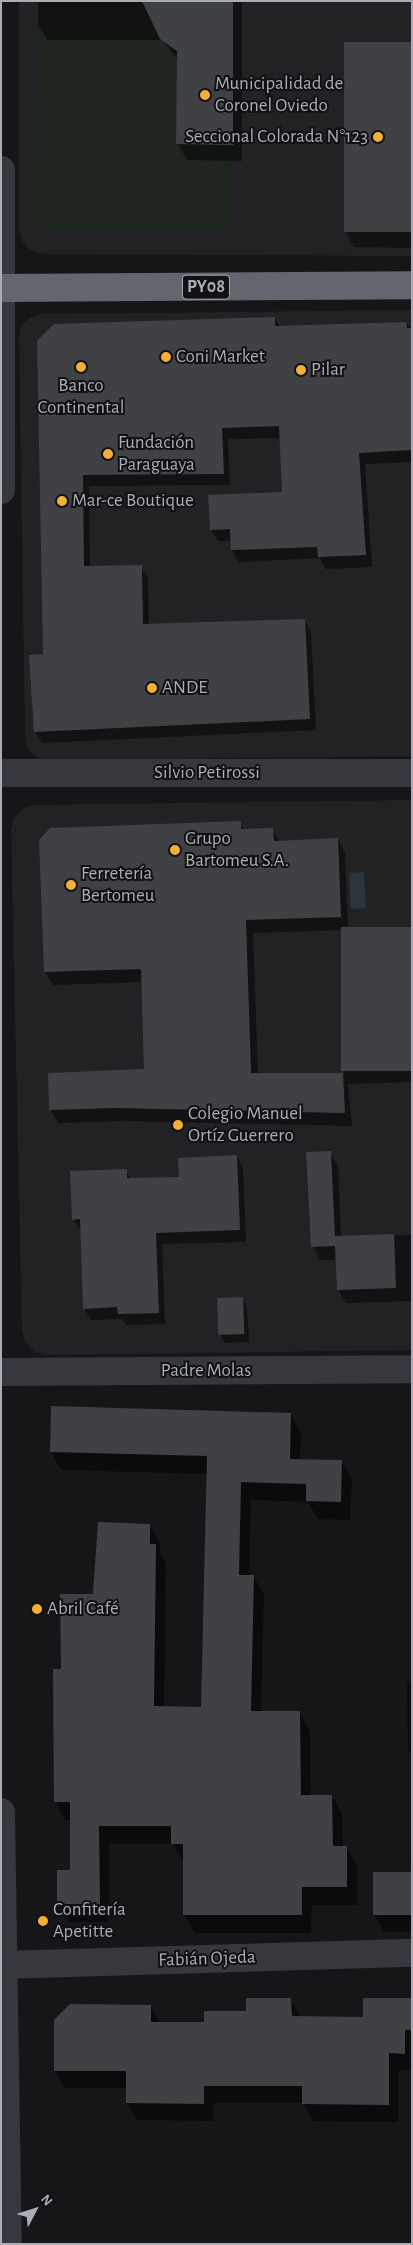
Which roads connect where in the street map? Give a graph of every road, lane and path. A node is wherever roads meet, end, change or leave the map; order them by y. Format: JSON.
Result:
{"nodes":[{"id":1,"x":1,"y":170,"type":"edge"},
{"id":2,"x":412,"y":285,"type":"edge"},
{"id":3,"x":2,"y":288,"type":"edge"},
{"id":4,"x":1,"y":490,"type":"edge"},
{"id":5,"x":1,"y":772,"type":"edge"},
{"id":6,"x":412,"y":773,"type":"edge"},
{"id":7,"x":412,"y":1369,"type":"edge"},
{"id":8,"x":1,"y":1372,"type":"edge"},
{"id":9,"x":1,"y":1812,"type":"edge"},
{"id":10,"x":412,"y":1953,"type":"edge"},
{"id":11,"x":2,"y":1966,"type":"edge"},
{"id":12,"x":8,"y":2244,"type":"edge"}],
"edges":[{"from":1,"to":3,"type":"street"},
{"from":2,"to":3,"type":"highway","number":"PY08"},
{"from":3,"to":4,"type":"street"},
{"from":5,"to":6,"type":"street","name":"Silvio Petirossi"},
{"from":7,"to":8,"type":"street","name":"Padre Molas"},
{"from":9,"to":11,"type":"street"},
{"from":10,"to":11,"type":"street","name":"Fabián Ojeda"},
{"from":11,"to":12,"type":"street"}]}
